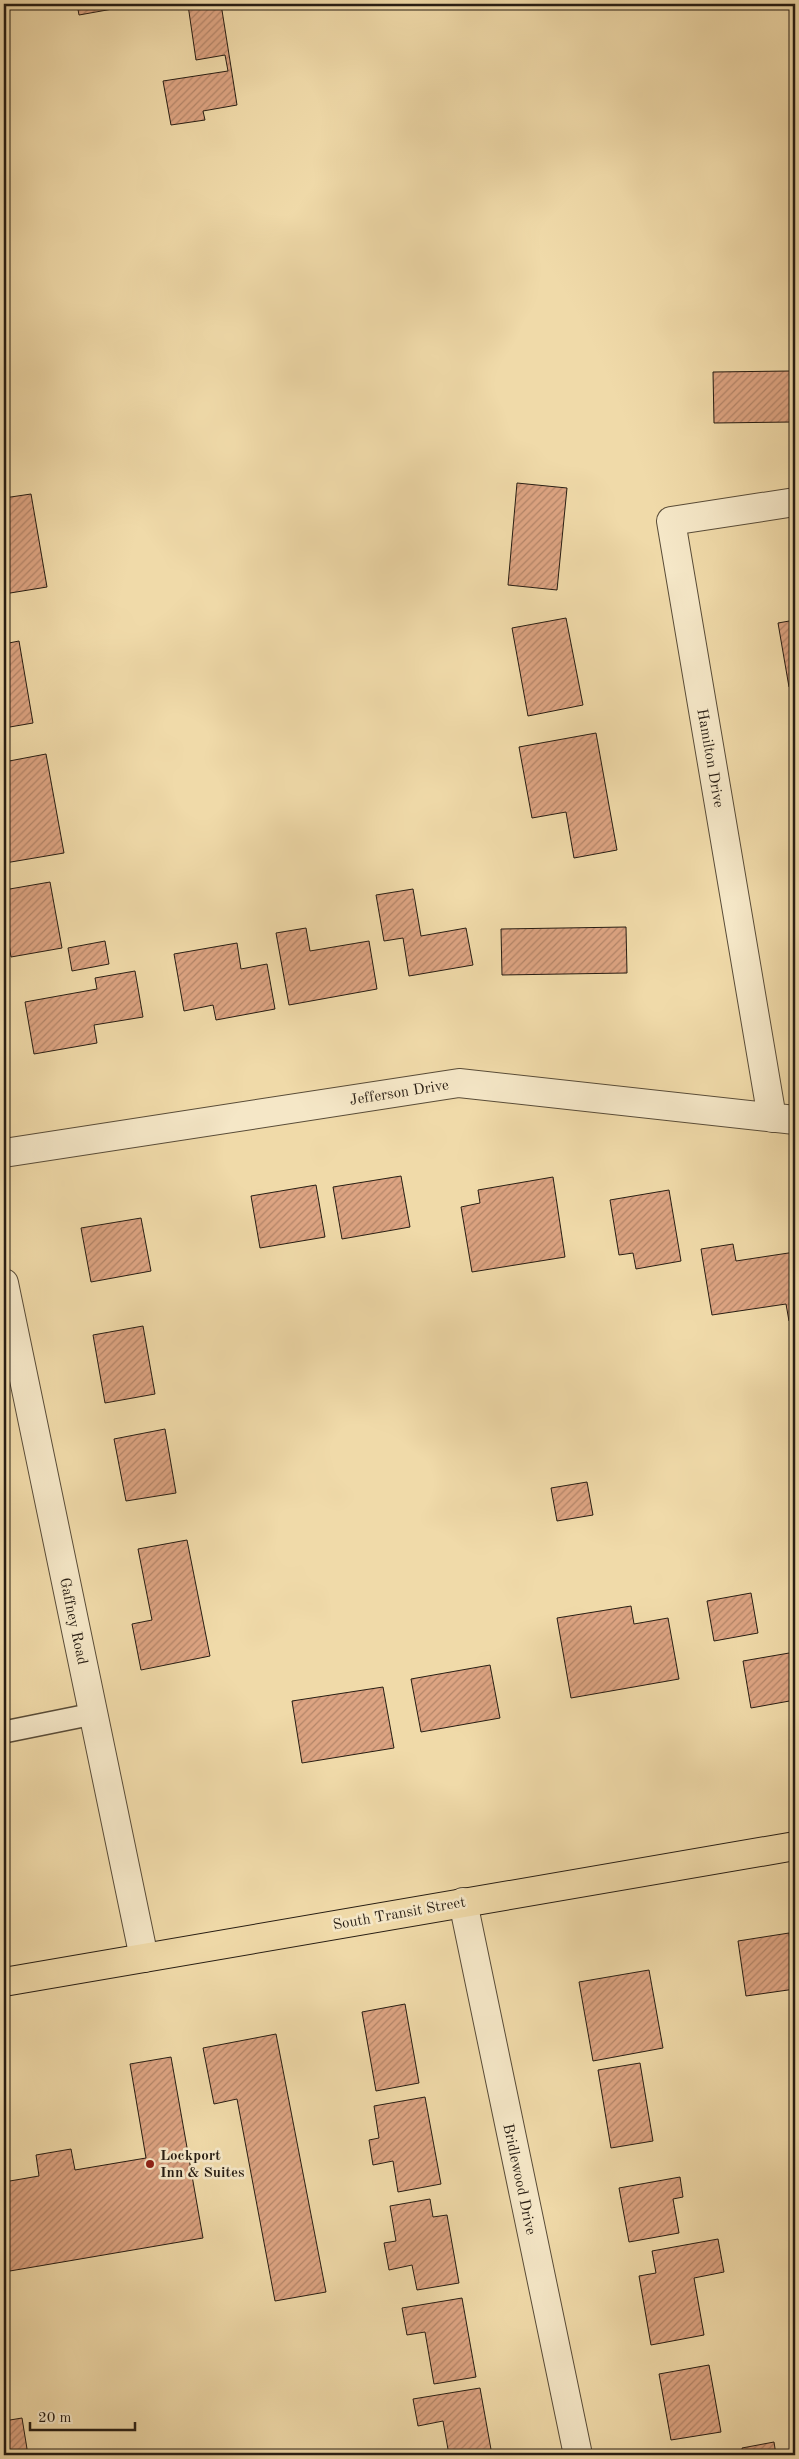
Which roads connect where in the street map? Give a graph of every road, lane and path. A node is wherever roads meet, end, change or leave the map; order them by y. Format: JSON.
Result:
{"nodes":[{"id":1,"x":795,"y":502,"type":"edge"},
{"id":2,"x":784,"y":1119,"type":"edge"},
{"id":3,"x":4,"y":1153,"type":"edge"},
{"id":4,"x":4,"y":1283,"type":"edge"},
{"id":5,"x":93,"y":1714,"type":"junction"},
{"id":6,"x":4,"y":1732,"type":"edge"},
{"id":7,"x":795,"y":1846,"type":"edge"},
{"id":8,"x":462,"y":1902,"type":"junction"},
{"id":9,"x":144,"y":1958,"type":"junction"},
{"id":10,"x":4,"y":1982,"type":"edge"},
{"id":11,"x":578,"y":2455,"type":"edge"}],
"edges":[{"from":1,"to":2,"type":"street","name":"Hamilton Drive"},
{"from":2,"to":3,"type":"street","name":"Jefferson Drive"},
{"from":4,"to":5,"type":"street","name":"Gaffney Road"},
{"from":5,"to":6,"type":"lane"},
{"from":5,"to":9,"type":"street","name":"Gaffney Road"},
{"from":7,"to":8,"type":"highway","name":"South Transit Street"},
{"from":8,"to":9,"type":"highway","name":"South Transit Street"},
{"from":8,"to":11,"type":"street","name":"Bridlewood Drive"},
{"from":9,"to":10,"type":"highway","name":"South Transit Street"}]}
